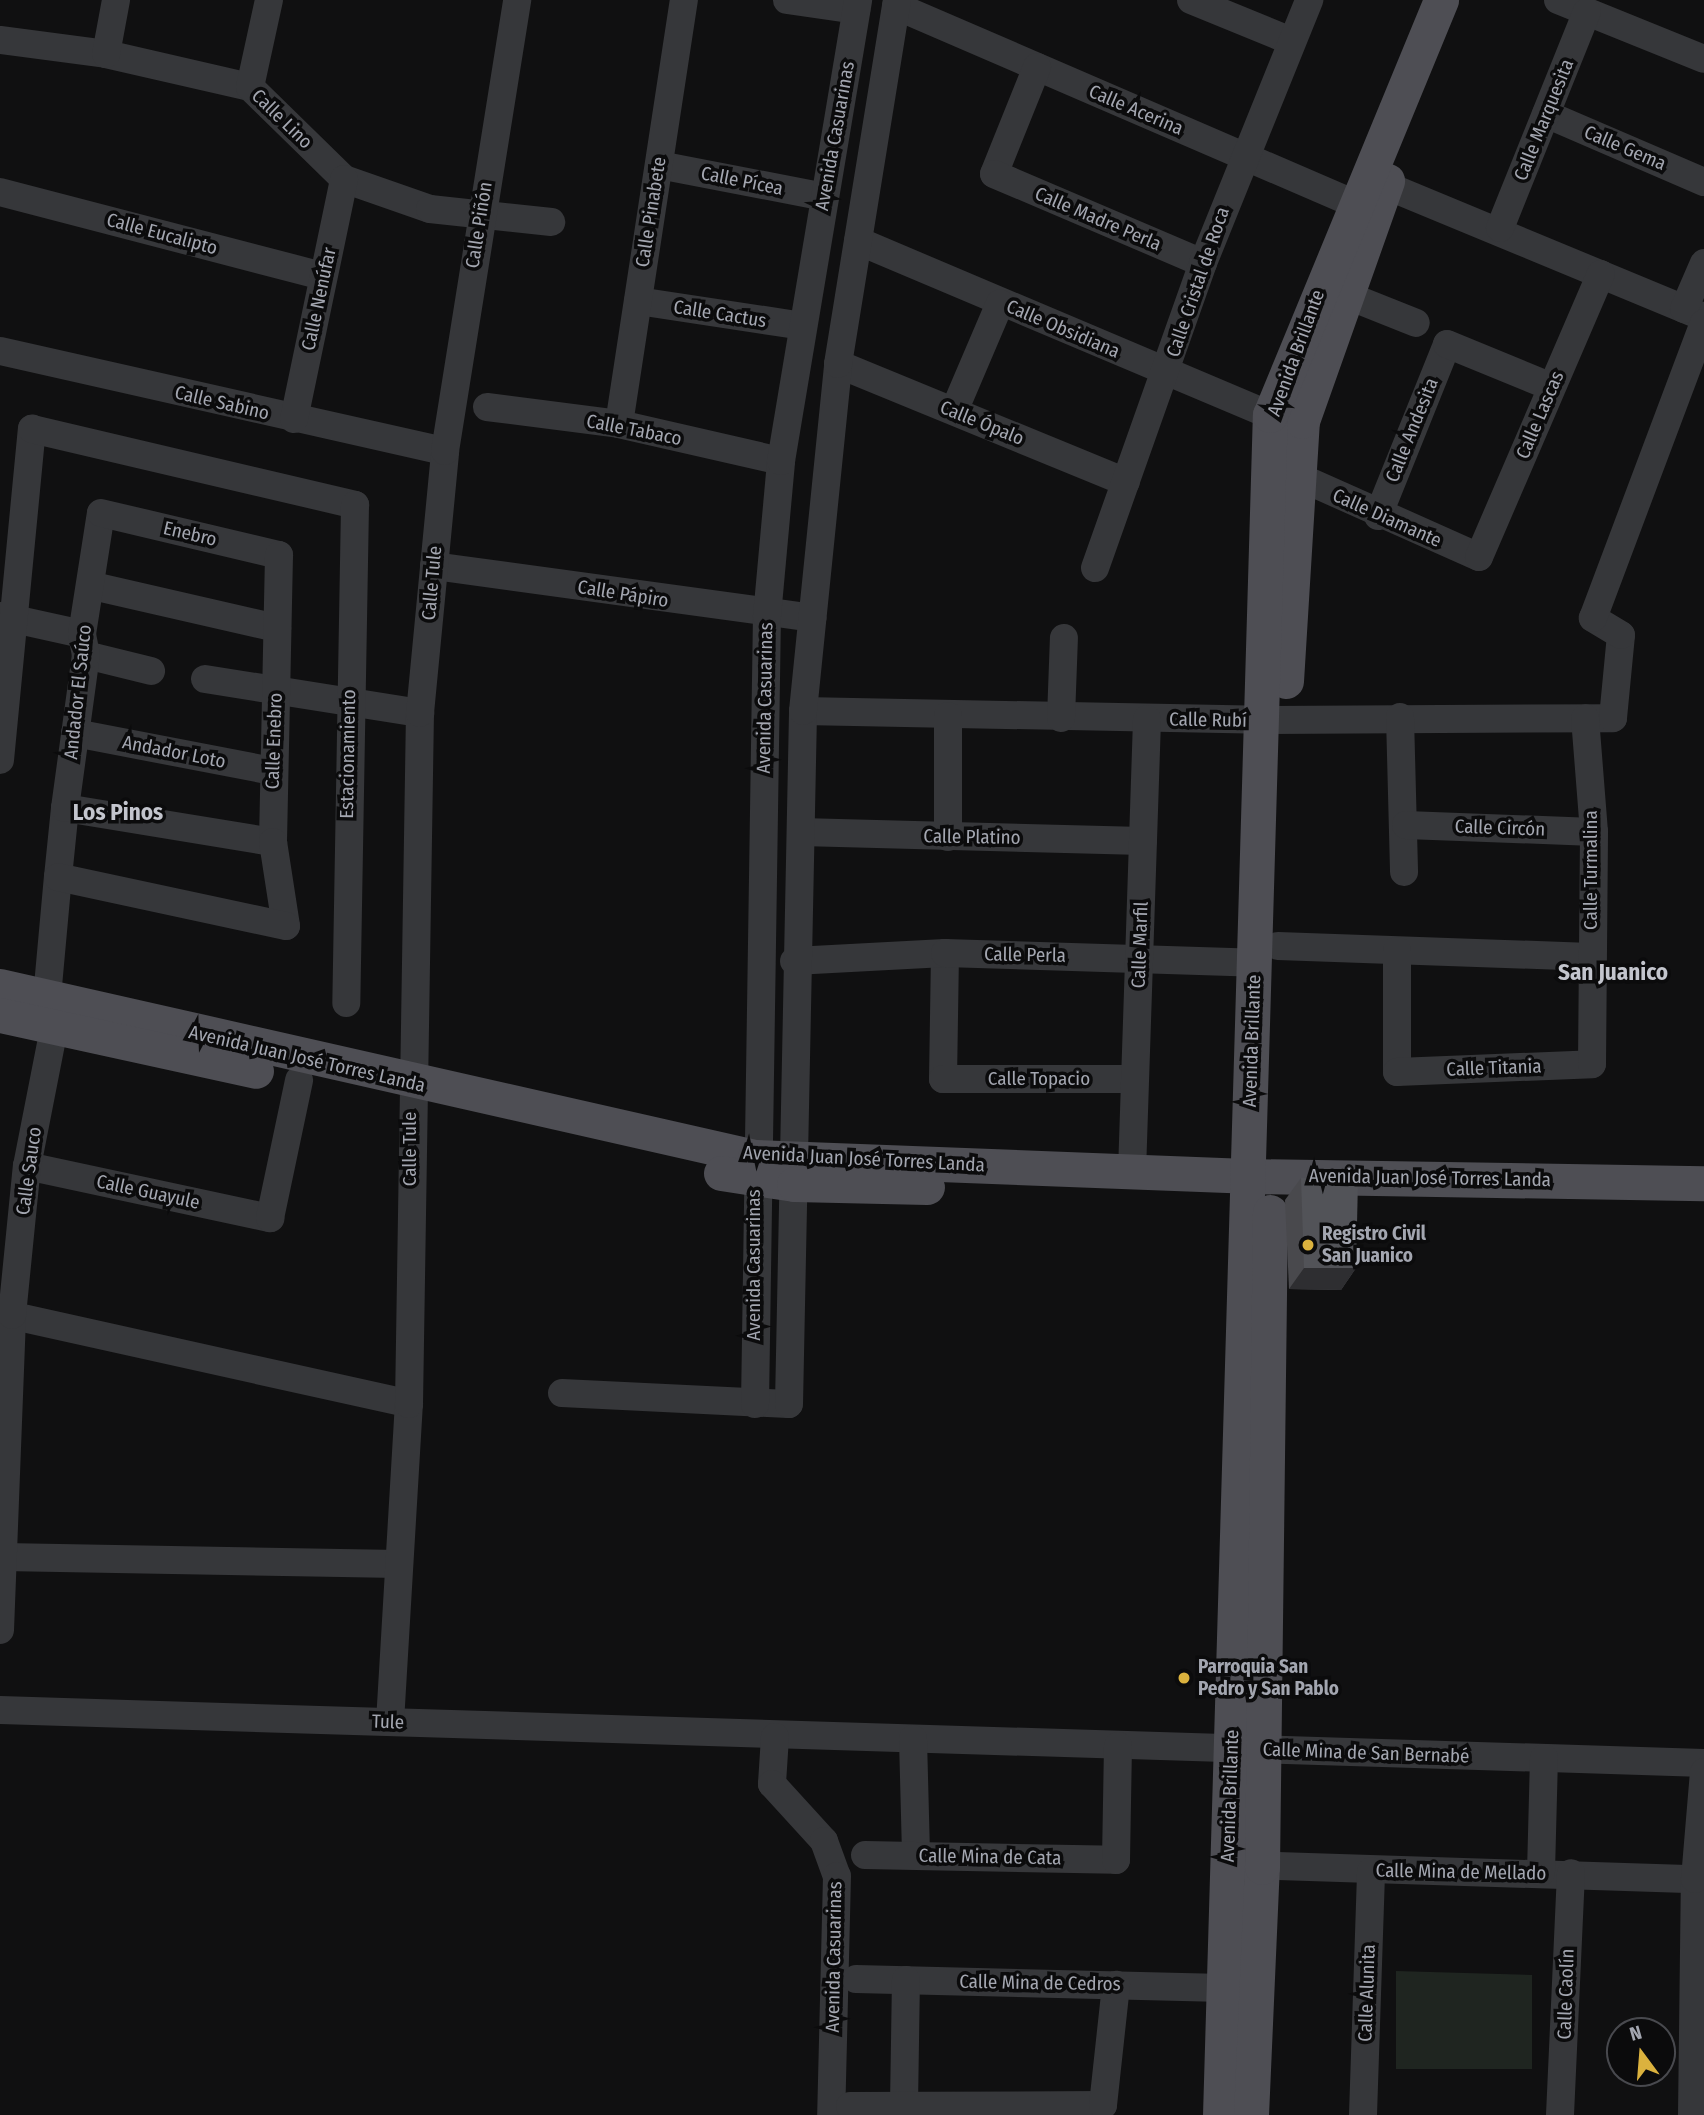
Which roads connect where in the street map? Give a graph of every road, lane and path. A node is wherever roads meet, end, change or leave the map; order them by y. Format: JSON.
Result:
{"nodes":[{"id":1,"x":116,"y":0,"type":"edge"},
{"id":2,"x":269,"y":0,"type":"edge"},
{"id":3,"x":517,"y":0,"type":"edge"},
{"id":4,"x":684,"y":0,"type":"edge"},
{"id":5,"x":787,"y":0,"type":"edge"},
{"id":6,"x":1191,"y":0,"type":"edge"},
{"id":7,"x":1309,"y":0,"type":"edge"},
{"id":8,"x":1441,"y":0,"type":"edge"},
{"id":9,"x":1464,"y":0,"type":"edge"},
{"id":10,"x":1558,"y":0,"type":"edge"},
{"id":11,"x":897,"y":3,"type":"edge"},
{"id":12,"x":857,"y":5,"type":"edge"},
{"id":13,"x":1587,"y":12,"type":"junction"},
{"id":14,"x":0,"y":40,"type":"edge"},
{"id":15,"x":1291,"y":41,"type":"junction"},
{"id":16,"x":106,"y":54,"type":"junction"},
{"id":17,"x":1704,"y":59,"type":"edge"},
{"id":18,"x":1037,"y":67,"type":"junction"},
{"id":19,"x":250,"y":87,"type":"junction"},
{"id":20,"x":1546,"y":114,"type":"junction"},
{"id":21,"x":1243,"y":156,"type":"junction"},
{"id":22,"x":659,"y":165,"type":"junction"},
{"id":23,"x":344,"y":179,"type":"junction"},
{"id":24,"x":1704,"y":182,"type":"edge"},
{"id":25,"x":0,"y":192,"type":"edge"},
{"id":26,"x":1370,"y":194,"type":"junction"},
{"id":27,"x":825,"y":197,"type":"junction"},
{"id":28,"x":480,"y":216,"type":"junction"},
{"id":29,"x":551,"y":222,"type":"dead end"},
{"id":30,"x":1500,"y":228,"type":"junction"},
{"id":31,"x":858,"y":241,"type":"junction"},
{"id":32,"x":1203,"y":263,"type":"junction"},
{"id":33,"x":1704,"y":263,"type":"edge"},
{"id":34,"x":1601,"y":274,"type":"junction"},
{"id":35,"x":323,"y":276,"type":"junction"},
{"id":36,"x":810,"y":286,"type":"junction"},
{"id":37,"x":849,"y":293,"type":"junction"},
{"id":38,"x":1346,"y":295,"type":"junction"},
{"id":39,"x":638,"y":301,"type":"junction"},
{"id":40,"x":1000,"y":303,"type":"junction"},
{"id":41,"x":1697,"y":316,"type":"edge"},
{"id":42,"x":1416,"y":323,"type":"dead end"},
{"id":43,"x":803,"y":326,"type":"junction"},
{"id":44,"x":0,"y":351,"type":"edge"},
{"id":45,"x":838,"y":364,"type":"junction"},
{"id":46,"x":1166,"y":372,"type":"junction"},
{"id":47,"x":1552,"y":387,"type":"junction"},
{"id":48,"x":487,"y":407,"type":"dead end"},
{"id":49,"x":954,"y":411,"type":"junction"},
{"id":50,"x":1270,"y":415,"type":"junction"},
{"id":51,"x":294,"y":419,"type":"junction"},
{"id":52,"x":619,"y":424,"type":"junction"},
{"id":53,"x":445,"y":451,"type":"junction"},
{"id":54,"x":781,"y":461,"type":"junction"},
{"id":55,"x":1297,"y":476,"type":"junction"},
{"id":56,"x":1126,"y":482,"type":"junction"},
{"id":57,"x":101,"y":513,"type":"joint"},
{"id":58,"x":1378,"y":516,"type":"junction"},
{"id":59,"x":279,"y":555,"type":"joint"},
{"id":60,"x":1479,"y":556,"type":"joint"},
{"id":61,"x":434,"y":566,"type":"junction"},
{"id":62,"x":1095,"y":568,"type":"dead end"},
{"id":63,"x":93,"y":586,"type":"junction"},
{"id":64,"x":767,"y":616,"type":"junction"},
{"id":65,"x":7,"y":617,"type":"edge"},
{"id":66,"x":812,"y":618,"type":"junction"},
{"id":67,"x":277,"y":628,"type":"junction"},
{"id":68,"x":1064,"y":638,"type":"dead end"},
{"id":69,"x":84,"y":644,"type":"junction"},
{"id":70,"x":151,"y":671,"type":"dead end"},
{"id":71,"x":205,"y":679,"type":"dead end"},
{"id":72,"x":276,"y":694,"type":"junction"},
{"id":73,"x":349,"y":699,"type":"junction"},
{"id":74,"x":803,"y":711,"type":"junction"},
{"id":75,"x":421,"y":713,"type":"junction"},
{"id":76,"x":948,"y":716,"type":"junction"},
{"id":77,"x":1061,"y":718,"type":"junction"},
{"id":78,"x":1400,"y":718,"type":"junction"},
{"id":79,"x":1585,"y":718,"type":"junction"},
{"id":80,"x":1147,"y":719,"type":"junction"},
{"id":81,"x":1273,"y":720,"type":"junction"},
{"id":82,"x":75,"y":733,"type":"junction"},
{"id":83,"x":0,"y":760,"type":"edge"},
{"id":84,"x":273,"y":771,"type":"junction"},
{"id":85,"x":65,"y":808,"type":"junction"},
{"id":86,"x":1406,"y":825,"type":"junction"},
{"id":87,"x":801,"y":832,"type":"junction"},
{"id":88,"x":1594,"y":832,"type":"junction"},
{"id":89,"x":948,"y":837,"type":"junction"},
{"id":90,"x":1143,"y":841,"type":"junction"},
{"id":91,"x":273,"y":842,"type":"junction"},
{"id":92,"x":1404,"y":872,"type":"dead end"},
{"id":93,"x":58,"y":877,"type":"junction"},
{"id":94,"x":1397,"y":951,"type":"junction"},
{"id":95,"x":945,"y":953,"type":"junction"},
{"id":96,"x":1266,"y":954,"type":"junction"},
{"id":97,"x":1141,"y":957,"type":"junction"},
{"id":98,"x":1591,"y":957,"type":"junction"},
{"id":99,"x":794,"y":961,"type":"junction"},
{"id":100,"x":0,"y":986,"type":"edge"},
{"id":101,"x":346,"y":1003,"type":"dead end"},
{"id":102,"x":51,"y":1013,"type":"junction"},
{"id":103,"x":0,"y":1015,"type":"edge"},
{"id":104,"x":1592,"y":1064,"type":"joint"},
{"id":105,"x":1134,"y":1079,"type":"junction"},
{"id":106,"x":299,"y":1080,"type":"junction"},
{"id":107,"x":410,"y":1093,"type":"junction"},
{"id":108,"x":27,"y":1166,"type":"junction"},
{"id":109,"x":755,"y":1168,"type":"junction"},
{"id":110,"x":794,"y":1171,"type":"junction"},
{"id":111,"x":1132,"y":1172,"type":"junction"},
{"id":112,"x":1704,"y":1183,"type":"edge"},
{"id":113,"x":1258,"y":1185,"type":"junction"},
{"id":114,"x":1704,"y":1207,"type":"edge"},
{"id":115,"x":6,"y":1314,"type":"edge"},
{"id":116,"x":562,"y":1393,"type":"dead end"},
{"id":117,"x":409,"y":1404,"type":"junction"},
{"id":118,"x":755,"y":1404,"type":"junction"},
{"id":119,"x":3,"y":1557,"type":"junction"},
{"id":120,"x":399,"y":1564,"type":"junction"},
{"id":121,"x":0,"y":1630,"type":"edge"},
{"id":122,"x":0,"y":1710,"type":"edge"},
{"id":123,"x":390,"y":1722,"type":"junction"},
{"id":124,"x":775,"y":1737,"type":"junction"},
{"id":125,"x":913,"y":1739,"type":"junction"},
{"id":126,"x":1118,"y":1746,"type":"junction"},
{"id":127,"x":1247,"y":1750,"type":"junction"},
{"id":128,"x":1544,"y":1758,"type":"junction"},
{"id":129,"x":1704,"y":1763,"type":"edge"},
{"id":130,"x":1703,"y":1789,"type":"edge"},
{"id":131,"x":865,"y":1855,"type":"dead end"},
{"id":132,"x":916,"y":1855,"type":"junction"},
{"id":133,"x":1245,"y":1866,"type":"junction"},
{"id":134,"x":1371,"y":1871,"type":"junction"},
{"id":135,"x":1541,"y":1872,"type":"junction"},
{"id":136,"x":1571,"y":1873,"type":"junction"},
{"id":137,"x":1695,"y":1879,"type":"junction"},
{"id":138,"x":1700,"y":1926,"type":"edge"},
{"id":139,"x":856,"y":1979,"type":"dead end"},
{"id":140,"x":906,"y":1980,"type":"junction"},
{"id":141,"x":1116,"y":1985,"type":"junction"},
{"id":142,"x":1224,"y":1988,"type":"junction"},
{"id":143,"x":904,"y":2105,"type":"junction"},
{"id":144,"x":841,"y":2111,"type":"edge"},
{"id":145,"x":1220,"y":2115,"type":"edge"},
{"id":146,"x":1251,"y":2115,"type":"edge"},
{"id":147,"x":1363,"y":2115,"type":"edge"},
{"id":148,"x":1560,"y":2115,"type":"edge"},
{"id":149,"x":1692,"y":2115,"type":"edge"}],
"edges":[{"from":1,"to":16,"type":"street"},
{"from":2,"to":19,"type":"street"},
{"from":3,"to":28,"type":"street","name":"Calle Piñón"},
{"from":4,"to":22,"type":"street","name":"Calle Pinabete"},
{"from":5,"to":12,"type":"street"},
{"from":6,"to":15,"type":"street"},
{"from":7,"to":15,"type":"street","name":"Calle Cristal de Roca"},
{"from":8,"to":26,"type":"main road","name":"Avenida Brillante"},
{"from":9,"to":26,"type":"main road","name":"Avenida Brillante"},
{"from":10,"to":13,"type":"street"},
{"from":11,"to":18,"type":"street","name":"Calle Acerina"},
{"from":11,"to":31,"type":"street","name":"Avenida Casuarinas"},
{"from":12,"to":27,"type":"street","name":"Avenida Casuarinas"},
{"from":13,"to":17,"type":"street"},
{"from":13,"to":20,"type":"street","name":"Calle Marquesita"},
{"from":14,"to":16,"type":"street","name":"Calle Lino"},
{"from":15,"to":21,"type":"street","name":"Calle Cristal de Roca"},
{"from":16,"to":19,"type":"street","name":"Calle Lino"},
{"from":18,"to":21,"type":"street","name":"Calle Acerina"},
{"from":18,"to":32,"type":"street","name":"Calle Madre Perla"},
{"from":19,"to":23,"type":"street","name":"Calle Lino"},
{"from":20,"to":24,"type":"street","name":"Calle Gema"},
{"from":20,"to":30,"type":"street","name":"Calle Marquesita"},
{"from":21,"to":26,"type":"street","name":"Calle Acerina"},
{"from":21,"to":32,"type":"street","name":"Calle Cristal de Roca"},
{"from":22,"to":27,"type":"street","name":"Calle Pícea"},
{"from":22,"to":39,"type":"street","name":"Calle Pinabete"},
{"from":23,"to":28,"type":"street","name":"Calle Lino"},
{"from":23,"to":35,"type":"street","name":"Calle Nenúfar"},
{"from":25,"to":35,"type":"street","name":"Calle Eucalipto"},
{"from":26,"to":30,"type":"street","name":"Calle Acerina"},
{"from":26,"to":38,"type":"main road","name":"Avenida Brillante"},
{"from":26,"to":50,"type":"main road","name":"Avenida Brillante"},
{"from":27,"to":36,"type":"street","name":"Avenida Casuarinas"},
{"from":28,"to":29,"type":"street","name":"Calle Lino"},
{"from":28,"to":53,"type":"street","name":"Calle Piñón"},
{"from":30,"to":34,"type":"street","name":"Calle Acerina"},
{"from":31,"to":37,"type":"street","name":"Avenida Casuarinas"},
{"from":31,"to":40,"type":"street","name":"Calle Obsidiana"},
{"from":32,"to":46,"type":"street","name":"Calle Cristal de Roca"},
{"from":33,"to":41,"type":"street"},
{"from":34,"to":41,"type":"street","name":"Calle Acerina"},
{"from":34,"to":47,"type":"street","name":"Calle Lascas"},
{"from":35,"to":51,"type":"street","name":"Calle Nenúfar"},
{"from":36,"to":37,"type":"street"},
{"from":36,"to":43,"type":"street","name":"Avenida Casuarinas"},
{"from":37,"to":45,"type":"street","name":"Avenida Casuarinas"},
{"from":38,"to":42,"type":"street"},
{"from":38,"to":55,"type":"main road","name":"Avenida Brillante"},
{"from":39,"to":43,"type":"street","name":"Calle Cactus"},
{"from":39,"to":52,"type":"street","name":"Calle Pinabete"},
{"from":40,"to":46,"type":"street","name":"Calle Obsidiana"},
{"from":40,"to":49,"type":"street"},
{"from":41,"to":79,"type":"street","name":"Calle Rubí"},
{"from":43,"to":54,"type":"street","name":"Avenida Casuarinas"},
{"from":44,"to":51,"type":"street","name":"Calle Sabino"},
{"from":45,"to":49,"type":"street","name":"Calle Ópalo"},
{"from":45,"to":66,"type":"street","name":"Avenida Casuarinas"},
{"from":46,"to":50,"type":"street","name":"Calle Obsidiana"},
{"from":46,"to":56,"type":"street","name":"Calle Cristal de Roca"},
{"from":47,"to":58,"type":"street","name":"Calle Andesita"},
{"from":47,"to":60,"type":"street","name":"Calle Lascas"},
{"from":48,"to":52,"type":"street","name":"Calle Tabaco"},
{"from":49,"to":56,"type":"street","name":"Calle Ópalo"},
{"from":50,"to":81,"type":"main road","name":"Avenida Brillante"},
{"from":51,"to":53,"type":"street","name":"Calle Sabino"},
{"from":52,"to":54,"type":"street","name":"Calle Tabaco"},
{"from":53,"to":61,"type":"street","name":"Calle Tule"},
{"from":54,"to":64,"type":"street","name":"Avenida Casuarinas"},
{"from":55,"to":58,"type":"street","name":"Calle Diamante"},
{"from":55,"to":81,"type":"main road","name":"Avenida Brillante"},
{"from":56,"to":62,"type":"street","name":"Calle Cristal de Roca"},
{"from":57,"to":59,"type":"street","name":"Enebro"},
{"from":57,"to":63,"type":"street","name":"Andador El Saúco"},
{"from":58,"to":60,"type":"street","name":"Calle Diamante"},
{"from":59,"to":67,"type":"street","name":"Calle Enebro"},
{"from":61,"to":64,"type":"street","name":"Calle Pápiro"},
{"from":61,"to":75,"type":"street","name":"Calle Tule"},
{"from":63,"to":67,"type":"street"},
{"from":63,"to":69,"type":"street","name":"Andador El Saúco"},
{"from":64,"to":66,"type":"street","name":"Calle Pápiro"},
{"from":64,"to":109,"type":"street","name":"Avenida Casuarinas"},
{"from":65,"to":69,"type":"street"},
{"from":65,"to":73,"type":"street","name":"Estacionamiento"},
{"from":65,"to":83,"type":"street"},
{"from":66,"to":74,"type":"street","name":"Avenida Casuarinas"},
{"from":67,"to":72,"type":"street","name":"Calle Enebro"},
{"from":68,"to":77,"type":"street"},
{"from":69,"to":70,"type":"street"},
{"from":69,"to":82,"type":"street","name":"Andador El Saúco"},
{"from":71,"to":72,"type":"street"},
{"from":72,"to":73,"type":"street"},
{"from":72,"to":84,"type":"street","name":"Calle Enebro"},
{"from":73,"to":75,"type":"street"},
{"from":73,"to":101,"type":"street","name":"Estacionamiento"},
{"from":74,"to":76,"type":"street","name":"Calle Rubí"},
{"from":74,"to":87,"type":"street","name":"Avenida Casuarinas"},
{"from":75,"to":107,"type":"street","name":"Calle Tule"},
{"from":76,"to":77,"type":"street","name":"Calle Rubí"},
{"from":76,"to":89,"type":"street"},
{"from":77,"to":80,"type":"street","name":"Calle Rubí"},
{"from":78,"to":79,"type":"street","name":"Calle Rubí"},
{"from":78,"to":81,"type":"street","name":"Calle Rubí"},
{"from":78,"to":86,"type":"street"},
{"from":79,"to":88,"type":"street","name":"Calle Turmalina"},
{"from":80,"to":81,"type":"street","name":"Calle Rubí"},
{"from":80,"to":90,"type":"street","name":"Calle Marfil"},
{"from":81,"to":96,"type":"main road","name":"Avenida Brillante"},
{"from":82,"to":84,"type":"street","name":"Andador Loto"},
{"from":82,"to":85,"type":"street","name":"Andador El Saúco"},
{"from":84,"to":91,"type":"street","name":"Calle Enebro"},
{"from":85,"to":91,"type":"street"},
{"from":85,"to":93,"type":"street","name":"Andador El Saúco"},
{"from":86,"to":88,"type":"street","name":"Calle Circón"},
{"from":86,"to":92,"type":"street"},
{"from":87,"to":89,"type":"street","name":"Calle Platino"},
{"from":87,"to":99,"type":"street","name":"Avenida Casuarinas"},
{"from":88,"to":98,"type":"street","name":"Calle Turmalina"},
{"from":89,"to":90,"type":"street","name":"Calle Platino"},
{"from":90,"to":97,"type":"street","name":"Calle Marfil"},
{"from":91,"to":93,"type":"street","name":"Calle Enebro"},
{"from":93,"to":102,"type":"street","name":"Andador El Saúco"},
{"from":94,"to":96,"type":"street","name":"Calle Perla"},
{"from":94,"to":98,"type":"street","name":"Calle Perla"},
{"from":94,"to":104,"type":"street","name":"Calle Titania"},
{"from":95,"to":97,"type":"street","name":"Calle Perla"},
{"from":95,"to":99,"type":"street","name":"Calle Perla"},
{"from":95,"to":105,"type":"street","name":"Calle Topacio"},
{"from":96,"to":97,"type":"street","name":"Calle Perla"},
{"from":96,"to":113,"type":"main road","name":"Avenida Brillante"},
{"from":97,"to":105,"type":"street","name":"Calle Marfil"},
{"from":98,"to":104,"type":"street","name":"Calle Turmalina"},
{"from":99,"to":110,"type":"street","name":"Avenida Casuarinas"},
{"from":100,"to":102,"type":"main road","name":"Avenida Juan José Torres Landa"},
{"from":102,"to":103,"type":"main road","name":"Avenida Juan José Torres Landa"},
{"from":102,"to":106,"type":"main road","name":"Avenida Juan José Torres Landa"},
{"from":102,"to":107,"type":"main road","name":"Avenida Juan José Torres Landa"},
{"from":102,"to":108,"type":"street","name":"Calle Sauco"},
{"from":105,"to":111,"type":"street","name":"Calle Marfil"},
{"from":106,"to":107,"type":"main road","name":"Avenida Juan José Torres Landa"},
{"from":106,"to":108,"type":"street","name":"Calle Guayule"},
{"from":107,"to":109,"type":"main road","name":"Avenida Juan José Torres Landa"},
{"from":107,"to":117,"type":"street","name":"Calle Tule"},
{"from":108,"to":115,"type":"street","name":"Calle Sauco"},
{"from":109,"to":110,"type":"main road","name":"Avenida Juan José Torres Landa"},
{"from":109,"to":118,"type":"street","name":"Avenida Casuarinas"},
{"from":110,"to":111,"type":"main road","name":"Avenida Juan José Torres Landa"},
{"from":110,"to":113,"type":"main road","name":"Avenida Juan José Torres Landa"},
{"from":110,"to":118,"type":"street","name":"Avenida Casuarinas"},
{"from":111,"to":113,"type":"main road","name":"Avenida Juan José Torres Landa"},
{"from":112,"to":113,"type":"main road","name":"Avenida Juan José Torres Landa"},
{"from":113,"to":114,"type":"main road","name":"Avenida Juan José Torres Landa"},
{"from":113,"to":127,"type":"main road","name":"Avenida Brillante"},
{"from":115,"to":117,"type":"street"},
{"from":115,"to":119,"type":"street","name":"Calle Sauco"},
{"from":116,"to":118,"type":"street"},
{"from":117,"to":120,"type":"street","name":"Calle Tule"},
{"from":119,"to":120,"type":"street"},
{"from":119,"to":121,"type":"street","name":"Calle Sauco"},
{"from":120,"to":123,"type":"street","name":"Calle Tule"},
{"from":122,"to":123,"type":"street","name":"Tule"},
{"from":123,"to":124,"type":"street","name":"Tule"},
{"from":124,"to":125,"type":"street","name":"Calle Mina de San Bernabé"},
{"from":124,"to":144,"type":"street","name":"Avenida Casuarinas"},
{"from":125,"to":126,"type":"street","name":"Calle Mina de San Bernabé"},
{"from":125,"to":132,"type":"street"},
{"from":126,"to":127,"type":"street","name":"Calle Mina de San Bernabé"},
{"from":126,"to":132,"type":"street","name":"Calle Mina de Cata"},
{"from":127,"to":128,"type":"street","name":"Calle Mina de San Bernabé"},
{"from":127,"to":133,"type":"main road","name":"Avenida Brillante"},
{"from":128,"to":129,"type":"street","name":"Calle Mina de San Bernabé"},
{"from":128,"to":135,"type":"street"},
{"from":130,"to":137,"type":"street"},
{"from":131,"to":132,"type":"street","name":"Calle Mina de Cata"},
{"from":133,"to":134,"type":"street","name":"Calle Mina de Mellado"},
{"from":133,"to":142,"type":"main road","name":"Avenida Brillante"},
{"from":133,"to":146,"type":"main road","name":"Avenida Brillante"},
{"from":134,"to":135,"type":"street","name":"Calle Mina de Mellado"},
{"from":134,"to":147,"type":"street","name":"Calle Alunita"},
{"from":135,"to":136,"type":"street","name":"Calle Mina de Mellado"},
{"from":136,"to":137,"type":"street","name":"Calle Mina de Mellado"},
{"from":136,"to":148,"type":"street","name":"Calle Caolín"},
{"from":137,"to":138,"type":"street"},
{"from":138,"to":149,"type":"street"},
{"from":139,"to":140,"type":"street","name":"Calle Mina de Cedros"},
{"from":140,"to":141,"type":"street","name":"Calle Mina de Cedros"},
{"from":140,"to":143,"type":"street"},
{"from":141,"to":142,"type":"street","name":"Calle Mina de Cedros"},
{"from":141,"to":143,"type":"street"},
{"from":142,"to":145,"type":"main road","name":"Avenida Brillante"},
{"from":143,"to":144,"type":"street"}]}
